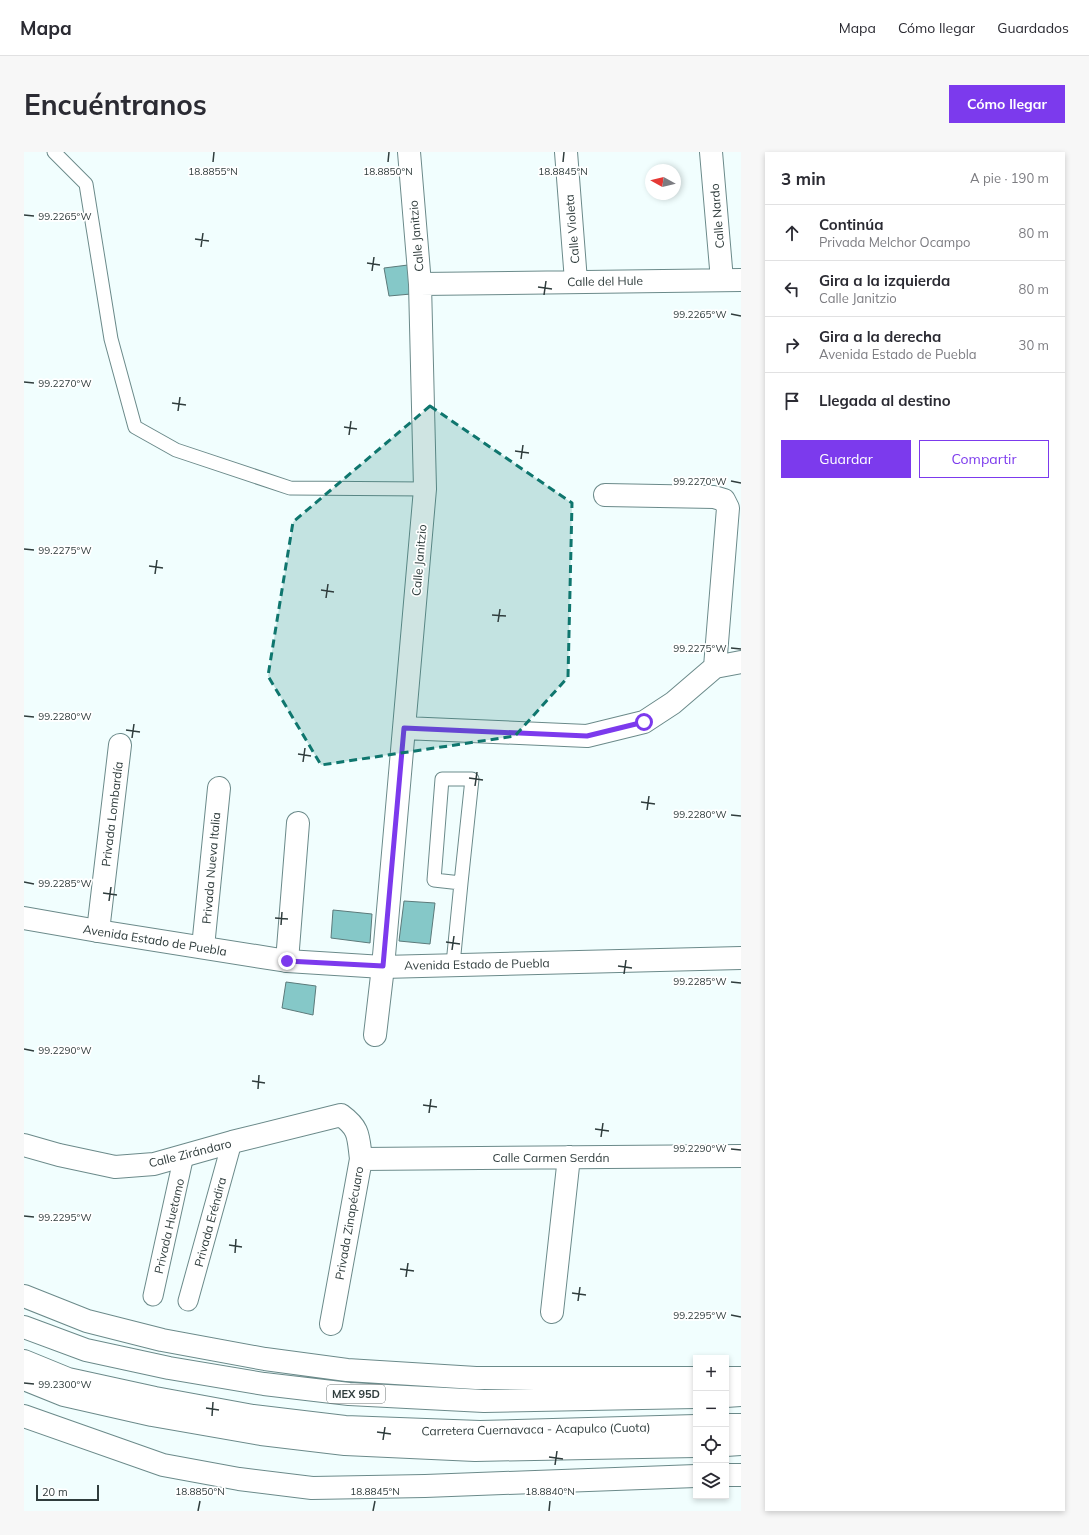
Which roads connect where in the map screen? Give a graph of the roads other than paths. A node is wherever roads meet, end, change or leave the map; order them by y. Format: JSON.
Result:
{"nodes":[{"id":1,"x":54,"y":152,"type":"edge"},
{"id":2,"x":409,"y":152,"type":"edge"},
{"id":3,"x":566,"y":152,"type":"edge"},
{"id":4,"x":711,"y":152,"type":"edge"},
{"id":5,"x":732,"y":280,"type":"edge"},
{"id":6,"x":576,"y":281,"type":"junction"},
{"id":7,"x":420,"y":284,"type":"junction"},
{"id":8,"x":425,"y":489,"type":"junction"},
{"id":9,"x":605,"y":495,"type":"dead end"},
{"id":10,"x":735,"y":508,"type":"edge"},
{"id":11,"x":741,"y":662,"type":"edge"},
{"id":12,"x":715,"y":666,"type":"junction"},
{"id":13,"x":404,"y":728,"type":"junction"},
{"id":14,"x":120,"y":745,"type":"dead end"},
{"id":15,"x":218,"y":788,"type":"dead end"},
{"id":16,"x":298,"y":823,"type":"dead end"},
{"id":17,"x":461,"y":883,"type":"junction"},
{"id":18,"x":24,"y":918,"type":"edge"},
{"id":19,"x":98,"y":931,"type":"junction"},
{"id":20,"x":204,"y":947,"type":"junction"},
{"id":21,"x":741,"y":958,"type":"edge"},
{"id":22,"x":287,"y":961,"type":"junction"},
{"id":23,"x":453,"y":964,"type":"junction"},
{"id":24,"x":383,"y":966,"type":"junction"},
{"id":25,"x":375,"y":1036,"type":"dead end"},
{"id":26,"x":353,"y":1123,"type":"joint"},
{"id":27,"x":232,"y":1142,"type":"junction"},
{"id":28,"x":24,"y":1145,"type":"edge"},
{"id":29,"x":184,"y":1155,"type":"junction"},
{"id":30,"x":741,"y":1156,"type":"edge"},
{"id":31,"x":569,"y":1157,"type":"junction"},
{"id":32,"x":361,"y":1159,"type":"junction"},
{"id":33,"x":24,"y":1296,"type":"edge"},
{"id":34,"x":153,"y":1296,"type":"dead end"},
{"id":35,"x":188,"y":1302,"type":"dead end"},
{"id":36,"x":552,"y":1312,"type":"dead end"},
{"id":37,"x":331,"y":1324,"type":"dead end"},
{"id":38,"x":24,"y":1327,"type":"edge"},
{"id":39,"x":24,"y":1361,"type":"edge"},
{"id":40,"x":693,"y":1378,"type":"edge"},
{"id":41,"x":729,"y":1378,"type":"edge"},
{"id":42,"x":741,"y":1378,"type":"edge"},
{"id":43,"x":24,"y":1379,"type":"edge"},
{"id":44,"x":741,"y":1395,"type":"edge"},
{"id":45,"x":729,"y":1396,"type":"edge"},
{"id":46,"x":693,"y":1397,"type":"edge"},
{"id":47,"x":24,"y":1416,"type":"edge"},
{"id":48,"x":729,"y":1425,"type":"edge"},
{"id":49,"x":741,"y":1425,"type":"edge"},
{"id":50,"x":693,"y":1426,"type":"edge"},
{"id":51,"x":741,"y":1444,"type":"edge"},
{"id":52,"x":729,"y":1445,"type":"edge"},
{"id":53,"x":693,"y":1446,"type":"edge"},
{"id":54,"x":729,"y":1475,"type":"edge"},
{"id":55,"x":741,"y":1475,"type":"edge"},
{"id":56,"x":693,"y":1476,"type":"edge"}],
"edges":[{"from":1,"to":8,"type":"lane"},
{"from":2,"to":7,"type":"main road","name":"Calle Janitzio"},
{"from":3,"to":6,"type":"main road","name":"Calle Violeta"},
{"from":4,"to":5,"type":"main road","name":"Calle Nardo"},
{"from":5,"to":6,"type":"main road","name":"Calle del Hule"},
{"from":6,"to":7,"type":"main road","name":"Calle del Hule"},
{"from":7,"to":8,"type":"main road","name":"Calle Janitzio"},
{"from":8,"to":13,"type":"main road","name":"Calle Janitzio"},
{"from":9,"to":10,"type":"main road"},
{"from":10,"to":12,"type":"main road"},
{"from":11,"to":12,"type":"main road"},
{"from":12,"to":13,"type":"main road"},
{"from":13,"to":24,"type":"main road","name":"Calle Janitzio"},
{"from":14,"to":19,"type":"main road","name":"Privada Lombardía"},
{"from":15,"to":20,"type":"main road","name":"Privada Nueva Italia"},
{"from":16,"to":22,"type":"main road"},
{"from":17,"to":17,"type":"lane"},
{"from":17,"to":23,"type":"lane"},
{"from":18,"to":19,"type":"main road","name":"Avenida Estado de Puebla"},
{"from":19,"to":20,"type":"main road","name":"Avenida Estado de Puebla"},
{"from":20,"to":22,"type":"main road","name":"Avenida Estado de Puebla"},
{"from":21,"to":23,"type":"main road","name":"Avenida Estado de Puebla"},
{"from":22,"to":24,"type":"main road","name":"Avenida Estado de Puebla"},
{"from":23,"to":24,"type":"main road","name":"Avenida Estado de Puebla"},
{"from":24,"to":25,"type":"main road","name":"Calle Janitzio"},
{"from":26,"to":27,"type":"main road","name":"Calle Zirándaro"},
{"from":26,"to":32,"type":"main road","name":"Privada Zinapécuaro"},
{"from":27,"to":29,"type":"main road","name":"Calle Zirándaro"},
{"from":27,"to":35,"type":"street","name":"Privada Eréndira"},
{"from":28,"to":29,"type":"main road","name":"Calle Zirándaro"},
{"from":29,"to":34,"type":"street","name":"Privada Huetamo"},
{"from":30,"to":31,"type":"main road","name":"Calle Carmen Serdán"},
{"from":31,"to":32,"type":"main road","name":"Calle Carmen Serdán"},
{"from":31,"to":36,"type":"main road"},
{"from":32,"to":37,"type":"main road","name":"Privada Zinapécuaro"},
{"from":33,"to":40,"type":"main road"},
{"from":38,"to":46,"type":"main road","number":"MEX 95D"},
{"from":39,"to":50,"type":"main road","name":"Carretera Cuernavaca - Acapulco (Cuota)"},
{"from":41,"to":42,"type":"main road"},
{"from":43,"to":53,"type":"main road"},
{"from":44,"to":45,"type":"main road"},
{"from":47,"to":56,"type":"main road"},
{"from":48,"to":49,"type":"main road"},
{"from":51,"to":52,"type":"main road"},
{"from":54,"to":55,"type":"main road"}]}
